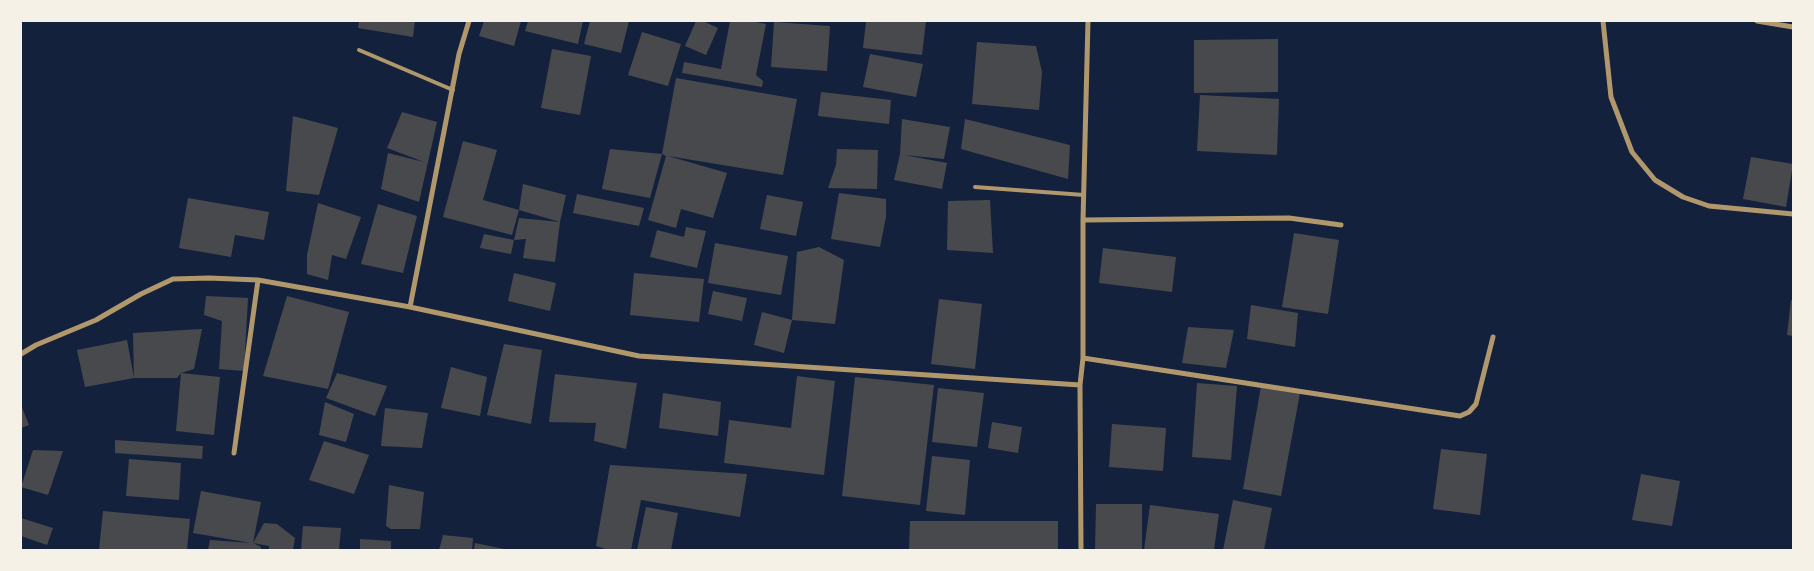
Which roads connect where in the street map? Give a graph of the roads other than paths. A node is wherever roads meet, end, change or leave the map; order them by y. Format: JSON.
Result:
{"nodes":[{"id":1,"x":469,"y":21,"type":"edge"},
{"id":2,"x":1088,"y":21,"type":"edge"},
{"id":3,"x":1603,"y":21,"type":"edge"},
{"id":4,"x":1757,"y":21,"type":"edge"},
{"id":5,"x":1793,"y":26,"type":"edge"},
{"id":6,"x":359,"y":50,"type":"dead end"},
{"id":7,"x":453,"y":90,"type":"junction"},
{"id":8,"x":975,"y":187,"type":"dead end"},
{"id":9,"x":1084,"y":195,"type":"junction"},
{"id":10,"x":1793,"y":214,"type":"edge"},
{"id":11,"x":1083,"y":220,"type":"junction"},
{"id":12,"x":1341,"y":225,"type":"dead end"},
{"id":13,"x":258,"y":280,"type":"junction"},
{"id":14,"x":410,"y":307,"type":"junction"},
{"id":15,"x":1493,"y":336,"type":"dead end"},
{"id":16,"x":21,"y":354,"type":"edge"},
{"id":17,"x":1083,"y":358,"type":"junction"},
{"id":18,"x":1080,"y":385,"type":"junction"},
{"id":19,"x":234,"y":453,"type":"dead end"},
{"id":20,"x":1081,"y":550,"type":"edge"}],
"edges":[{"from":1,"to":7,"type":"street"},
{"from":2,"to":9,"type":"street"},
{"from":3,"to":10,"type":"street"},
{"from":4,"to":5,"type":"street"},
{"from":6,"to":7,"type":"lane"},
{"from":7,"to":14,"type":"street"},
{"from":8,"to":9,"type":"lane"},
{"from":9,"to":11,"type":"street"},
{"from":11,"to":12,"type":"street"},
{"from":11,"to":17,"type":"street"},
{"from":13,"to":14,"type":"street"},
{"from":13,"to":16,"type":"street"},
{"from":13,"to":19,"type":"street"},
{"from":14,"to":18,"type":"street"},
{"from":15,"to":17,"type":"street"},
{"from":17,"to":18,"type":"street"},
{"from":18,"to":20,"type":"street"}]}
